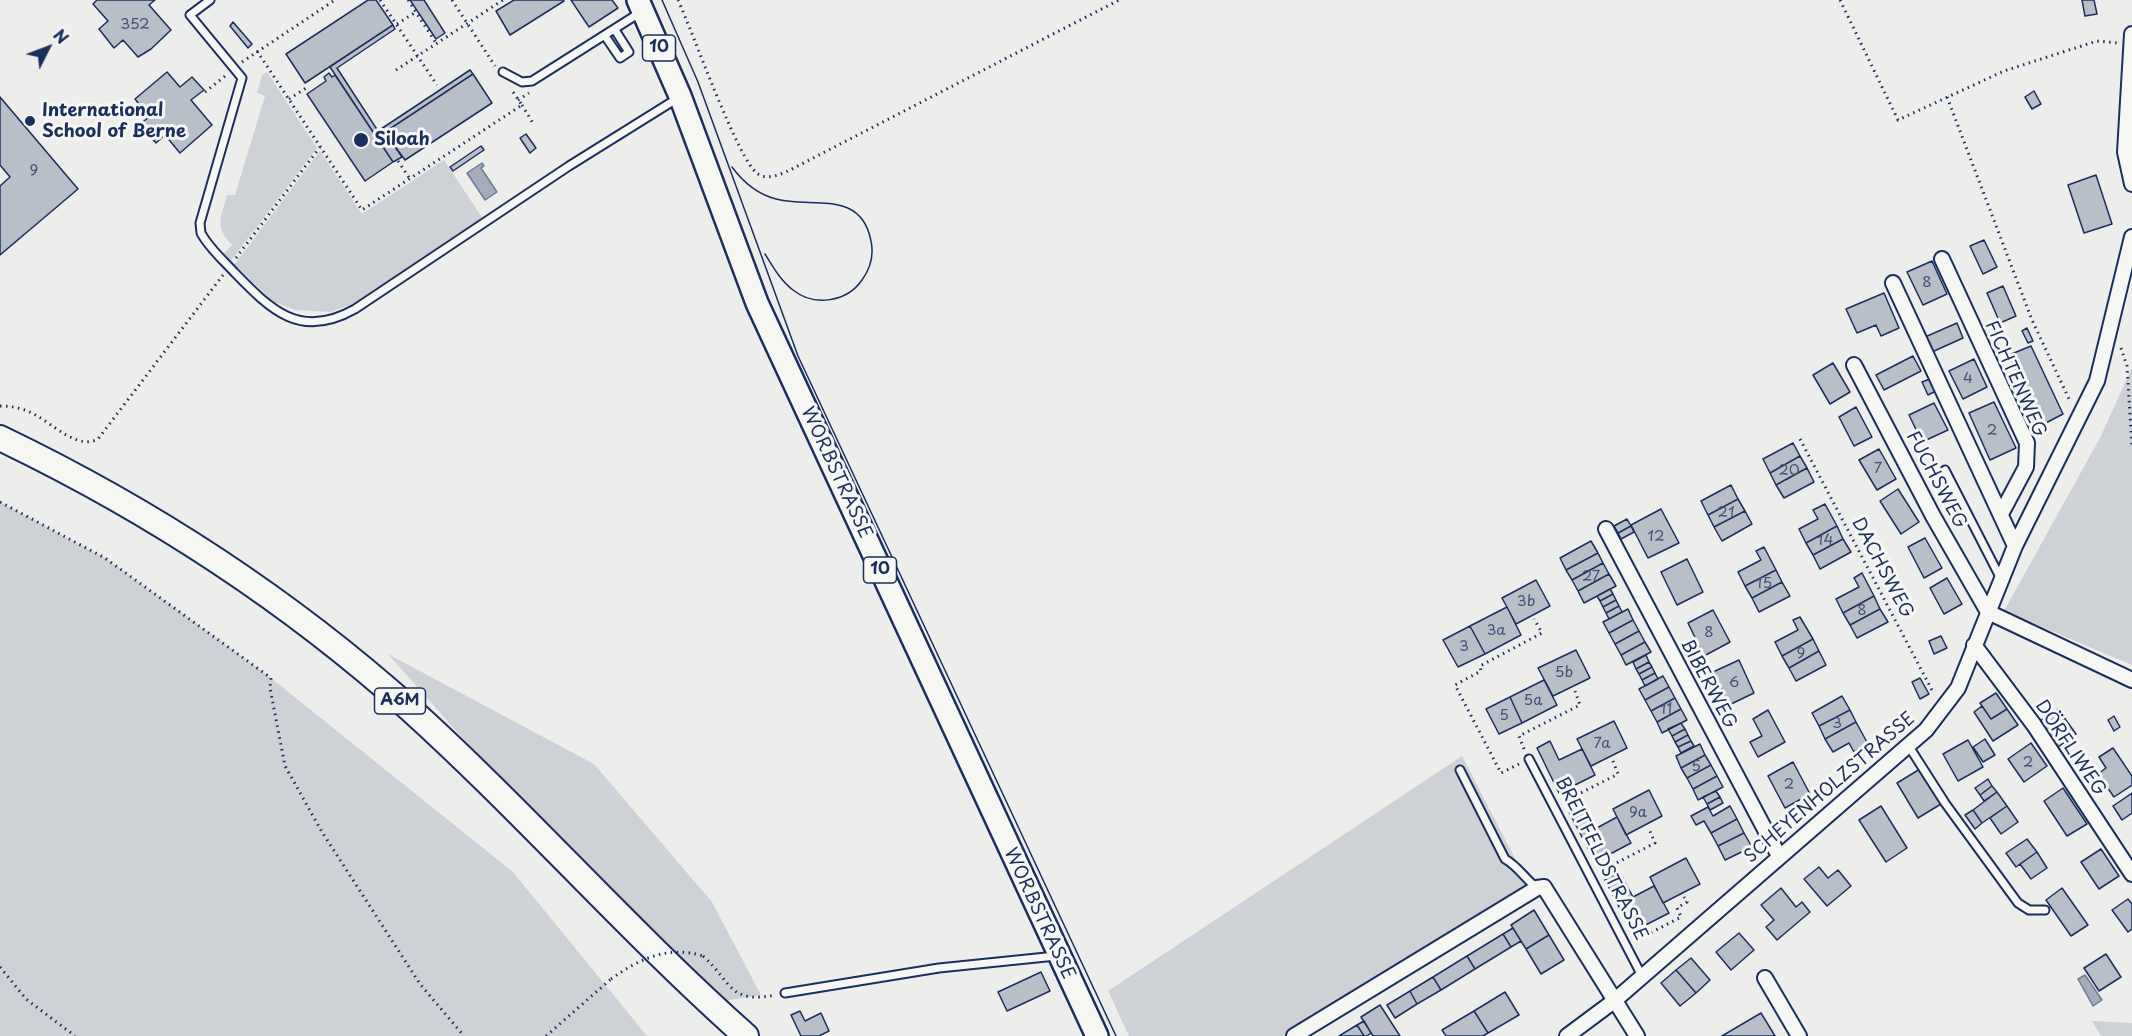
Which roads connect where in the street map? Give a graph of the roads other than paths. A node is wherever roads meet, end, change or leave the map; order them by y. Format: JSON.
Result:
{"nodes":[{"id":1,"x":210,"y":0,"type":"edge"},
{"id":2,"x":640,"y":5,"type":"edge"},
{"id":3,"x":615,"y":30,"type":"junction"},
{"id":4,"x":2132,"y":34,"type":"edge"},
{"id":5,"x":605,"y":36,"type":"junction"},
{"id":6,"x":2132,"y":45,"type":"edge"},
{"id":7,"x":2131,"y":69,"type":"edge"},
{"id":8,"x":501,"y":71,"type":"road end"},
{"id":9,"x":680,"y":96,"type":"junction"},
{"id":10,"x":2132,"y":184,"type":"edge"},
{"id":11,"x":2132,"y":237,"type":"edge"},
{"id":12,"x":1942,"y":259,"type":"dead end"},
{"id":13,"x":1893,"y":283,"type":"dead end"},
{"id":14,"x":1854,"y":365,"type":"dead end"},
{"id":15,"x":0,"y":438,"type":"edge"},
{"id":16,"x":0,"y":452,"type":"edge"},
{"id":17,"x":1945,"y":470,"type":"dead end"},
{"id":18,"x":2001,"y":514,"type":"junction"},
{"id":19,"x":1606,"y":529,"type":"dead end"},
{"id":20,"x":2014,"y":546,"type":"junction"},
{"id":21,"x":2001,"y":579,"type":"junction"},
{"id":22,"x":1988,"y":612,"type":"junction"},
{"id":23,"x":1974,"y":645,"type":"junction"},
{"id":24,"x":2132,"y":680,"type":"edge"},
{"id":25,"x":1908,"y":745,"type":"junction"},
{"id":26,"x":1529,"y":759,"type":"road end"},
{"id":27,"x":1460,"y":770,"type":"dead end"},
{"id":28,"x":1779,"y":856,"type":"junction"},
{"id":29,"x":2132,"y":874,"type":"edge"},
{"id":30,"x":1540,"y":887,"type":"junction"},
{"id":31,"x":2045,"y":910,"type":"dead end"},
{"id":32,"x":1059,"y":956,"type":"junction"},
{"id":33,"x":1642,"y":976,"type":"junction"},
{"id":34,"x":1765,"y":978,"type":"dead end"},
{"id":35,"x":785,"y":993,"type":"road end"},
{"id":36,"x":1614,"y":1001,"type":"junction"},
{"id":37,"x":727,"y":1036,"type":"edge"},
{"id":38,"x":746,"y":1036,"type":"edge"},
{"id":39,"x":1096,"y":1036,"type":"edge"},
{"id":40,"x":1294,"y":1036,"type":"edge"},
{"id":41,"x":1568,"y":1036,"type":"edge"},
{"id":42,"x":1637,"y":1036,"type":"edge"},
{"id":43,"x":1799,"y":1036,"type":"edge"}],
"edges":[{"from":1,"to":9,"type":"lane"},
{"from":2,"to":3,"type":"lane"},
{"from":2,"to":9,"type":"main road","name":"WORBSTRASSE","number":"10"},
{"from":3,"to":5,"type":"lane"},
{"from":3,"to":5,"type":"lane"},
{"from":4,"to":6,"type":"street"},
{"from":5,"to":8,"type":"lane"},
{"from":6,"to":7,"type":"street"},
{"from":7,"to":10,"type":"street"},
{"from":9,"to":32,"type":"main road","name":"WORBSTRASSE","number":"10"},
{"from":11,"to":20,"type":"street","name":"SCHEYENHOLZSTRASSE"},
{"from":12,"to":18,"type":"street","name":"FICHTENWEG"},
{"from":13,"to":18,"type":"street"},
{"from":14,"to":22,"type":"street","name":"FUCHSWEG"},
{"from":15,"to":38,"type":"highway","number":"A6M"},
{"from":16,"to":37,"type":"highway","number":"A6M"},
{"from":17,"to":21,"type":"lane"},
{"from":18,"to":20,"type":"street"},
{"from":19,"to":28,"type":"street","name":"BIBERWEG"},
{"from":20,"to":21,"type":"street","name":"SCHEYENHOLZSTRASSE"},
{"from":21,"to":22,"type":"street","name":"SCHEYENHOLZSTRASSE"},
{"from":22,"to":23,"type":"street","name":"SCHEYENHOLZSTRASSE"},
{"from":22,"to":24,"type":"street"},
{"from":23,"to":25,"type":"street","name":"SCHEYENHOLZSTRASSE"},
{"from":23,"to":29,"type":"street","name":"DÖRFLIWEG"},
{"from":25,"to":28,"type":"street","name":"SCHEYENHOLZSTRASSE"},
{"from":25,"to":31,"type":"lane"},
{"from":26,"to":33,"type":"lane","name":"BREITFELDSTRASSE"},
{"from":27,"to":30,"type":"lane"},
{"from":28,"to":33,"type":"street","name":"SCHEYENHOLZSTRASSE"},
{"from":30,"to":36,"type":"street"},
{"from":30,"to":40,"type":"street"},
{"from":32,"to":35,"type":"lane"},
{"from":32,"to":39,"type":"main road","name":"WORBSTRASSE","number":"10"},
{"from":33,"to":36,"type":"street","name":"SCHEYENHOLZSTRASSE"},
{"from":34,"to":43,"type":"street"},
{"from":36,"to":41,"type":"street","name":"SCHEYENHOLZSTRASSE"},
{"from":36,"to":42,"type":"street"}]}
